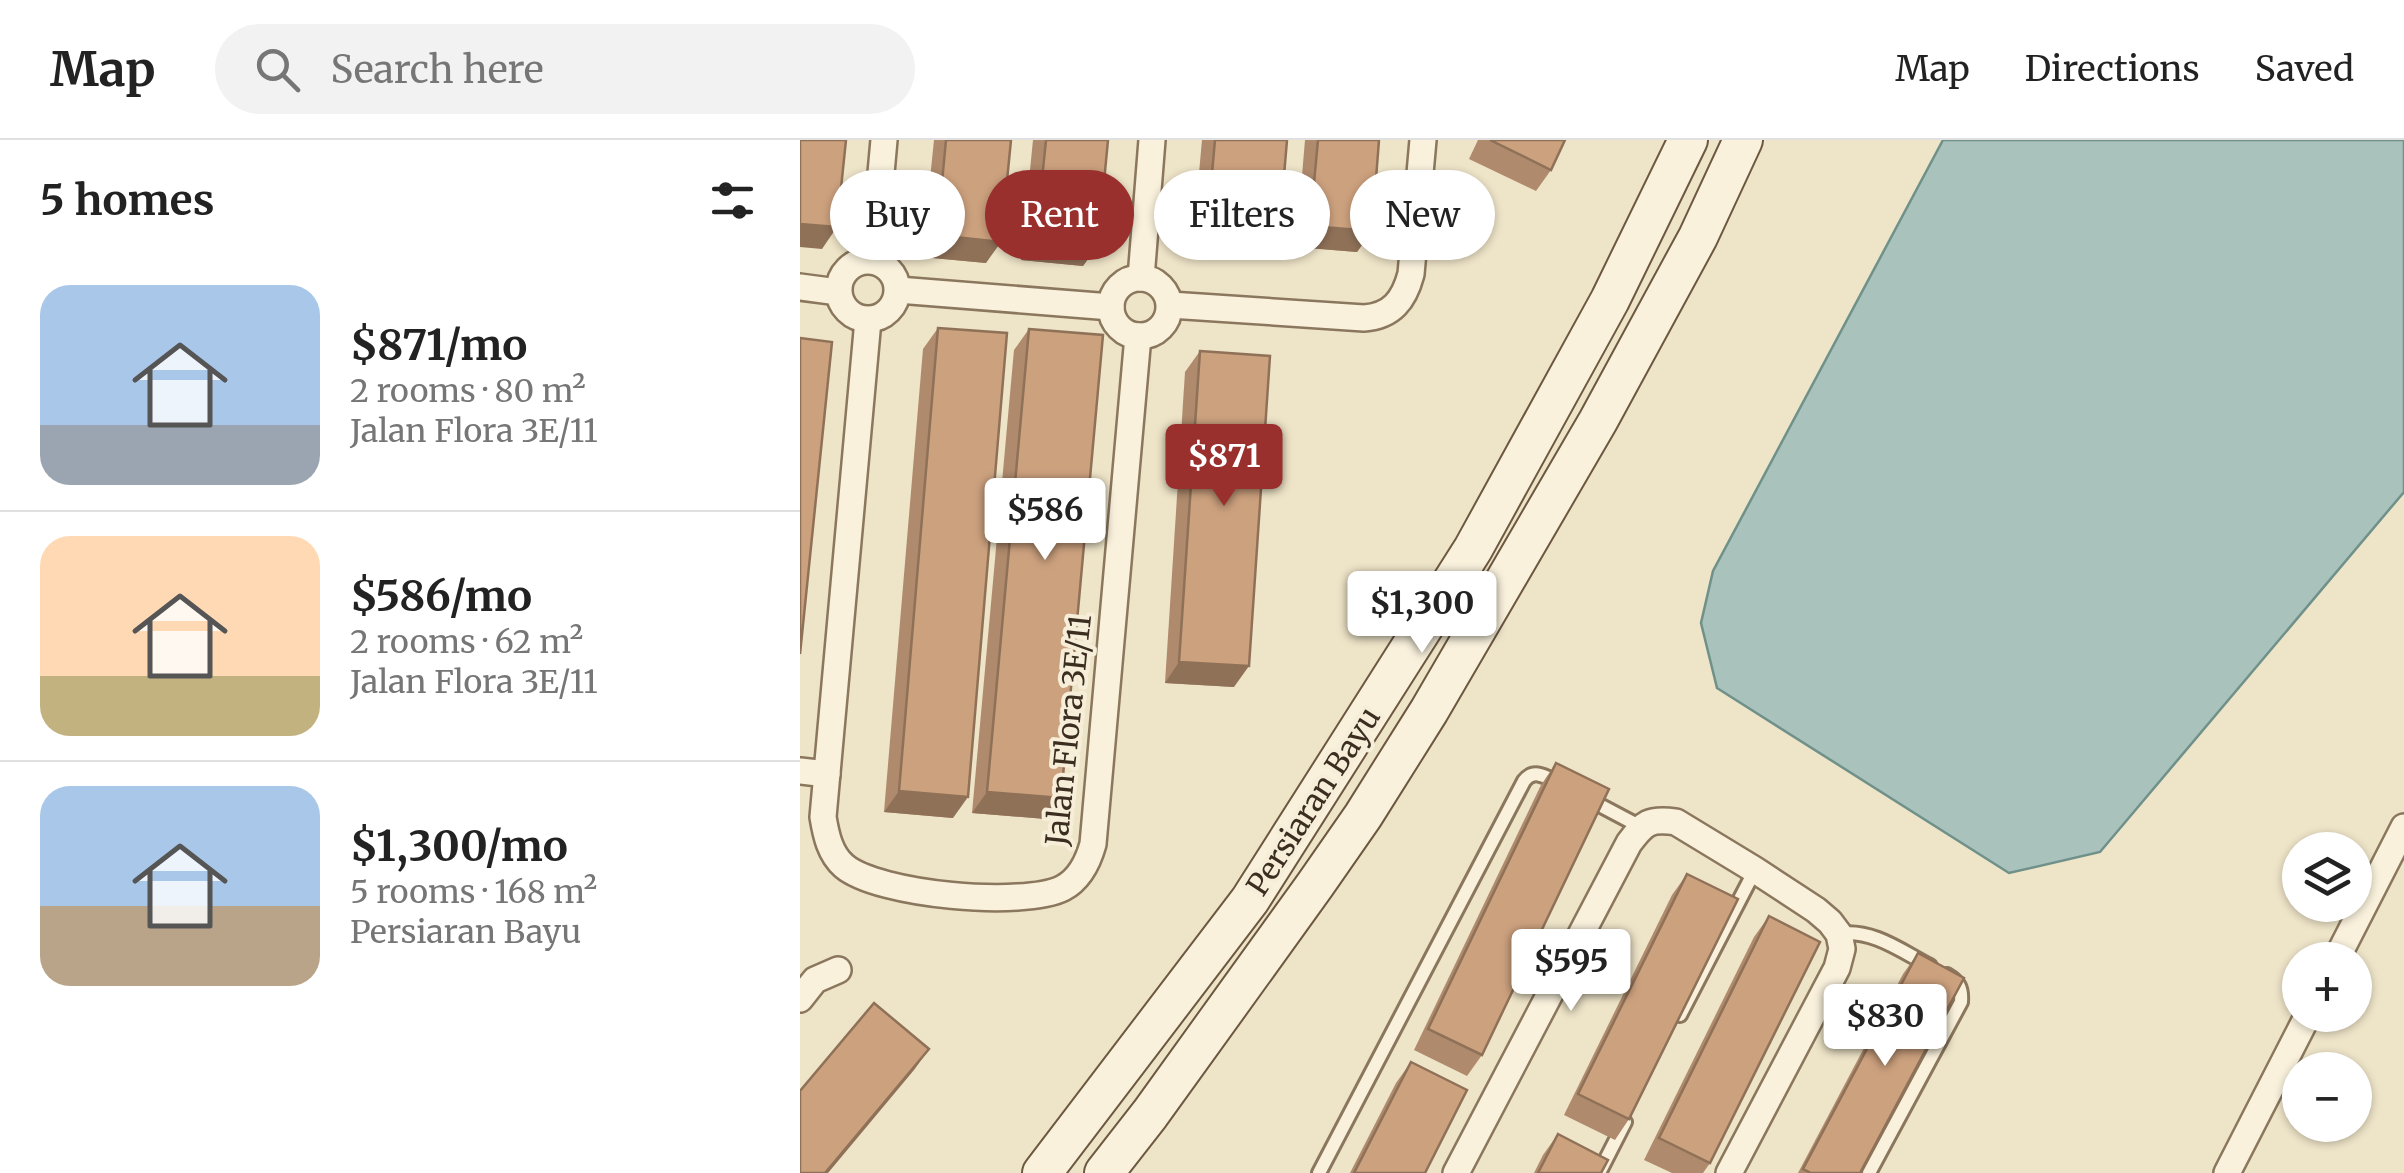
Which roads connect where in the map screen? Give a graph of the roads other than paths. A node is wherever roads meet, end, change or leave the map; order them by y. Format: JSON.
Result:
{"nodes":[{"id":1,"x":884,"y":140,"type":"edge"},
{"id":2,"x":1152,"y":140,"type":"edge"},
{"id":3,"x":1424,"y":140,"type":"edge"},
{"id":4,"x":1688,"y":140,"type":"edge"},
{"id":5,"x":1742,"y":140,"type":"edge"},
{"id":6,"x":873,"y":261,"type":"junction"},
{"id":7,"x":1141,"y":278,"type":"junction"},
{"id":8,"x":800,"y":287,"type":"edge"},
{"id":9,"x":898,"y":290,"type":"junction"},
{"id":10,"x":838,"y":292,"type":"junction"},
{"id":11,"x":1170,"y":305,"type":"junction"},
{"id":12,"x":1111,"y":307,"type":"junction"},
{"id":13,"x":868,"y":320,"type":"junction"},
{"id":14,"x":1138,"y":336,"type":"junction"},
{"id":15,"x":800,"y":770,"type":"edge"},
{"id":16,"x":827,"y":774,"type":"junction"},
{"id":17,"x":1651,"y":824,"type":"junction"},
{"id":18,"x":2404,"y":827,"type":"edge"},
{"id":19,"x":1755,"y":870,"type":"junction"},
{"id":20,"x":1839,"y":934,"type":"junction"},
{"id":21,"x":2345,"y":942,"type":"edge"},
{"id":22,"x":838,"y":970,"type":"dead end"},
{"id":23,"x":800,"y":999,"type":"edge"},
{"id":24,"x":1677,"y":1022,"type":"edge"},
{"id":25,"x":2299,"y":1032,"type":"edge"},
{"id":26,"x":1633,"y":1106,"type":"edge"},
{"id":27,"x":1042,"y":1173,"type":"edge"},
{"id":28,"x":1104,"y":1173,"type":"edge"},
{"id":29,"x":1319,"y":1173,"type":"edge"},
{"id":30,"x":1456,"y":1173,"type":"edge"},
{"id":31,"x":1598,"y":1173,"type":"edge"},
{"id":32,"x":1729,"y":1173,"type":"edge"},
{"id":33,"x":1870,"y":1173,"type":"edge"},
{"id":34,"x":2227,"y":1173,"type":"edge"}],
"edges":[{"from":1,"to":6,"type":"street"},
{"from":2,"to":7,"type":"street"},
{"from":3,"to":11,"type":"street"},
{"from":4,"to":27,"type":"main road","name":"Persiaran Bayu"},
{"from":5,"to":28,"type":"main road","name":"Persiaran Bayu"},
{"from":6,"to":9,"type":"street"},
{"from":6,"to":10,"type":"street"},
{"from":7,"to":11,"type":"street"},
{"from":7,"to":12,"type":"street"},
{"from":8,"to":10,"type":"street"},
{"from":9,"to":12,"type":"street"},
{"from":9,"to":13,"type":"street"},
{"from":10,"to":13,"type":"street"},
{"from":11,"to":14,"type":"street"},
{"from":12,"to":14,"type":"street"},
{"from":13,"to":16,"type":"street"},
{"from":14,"to":16,"type":"street","name":"Jalan Flora 3E/11"},
{"from":15,"to":16,"type":"street"},
{"from":17,"to":19,"type":"street"},
{"from":17,"to":29,"type":"lane"},
{"from":17,"to":30,"type":"street"},
{"from":18,"to":21,"type":"street"},
{"from":19,"to":20,"type":"street"},
{"from":19,"to":24,"type":"lane"},
{"from":20,"to":32,"type":"street"},
{"from":20,"to":33,"type":"lane"},
{"from":22,"to":23,"type":"street"},
{"from":25,"to":34,"type":"street"},
{"from":26,"to":31,"type":"lane"}]}
